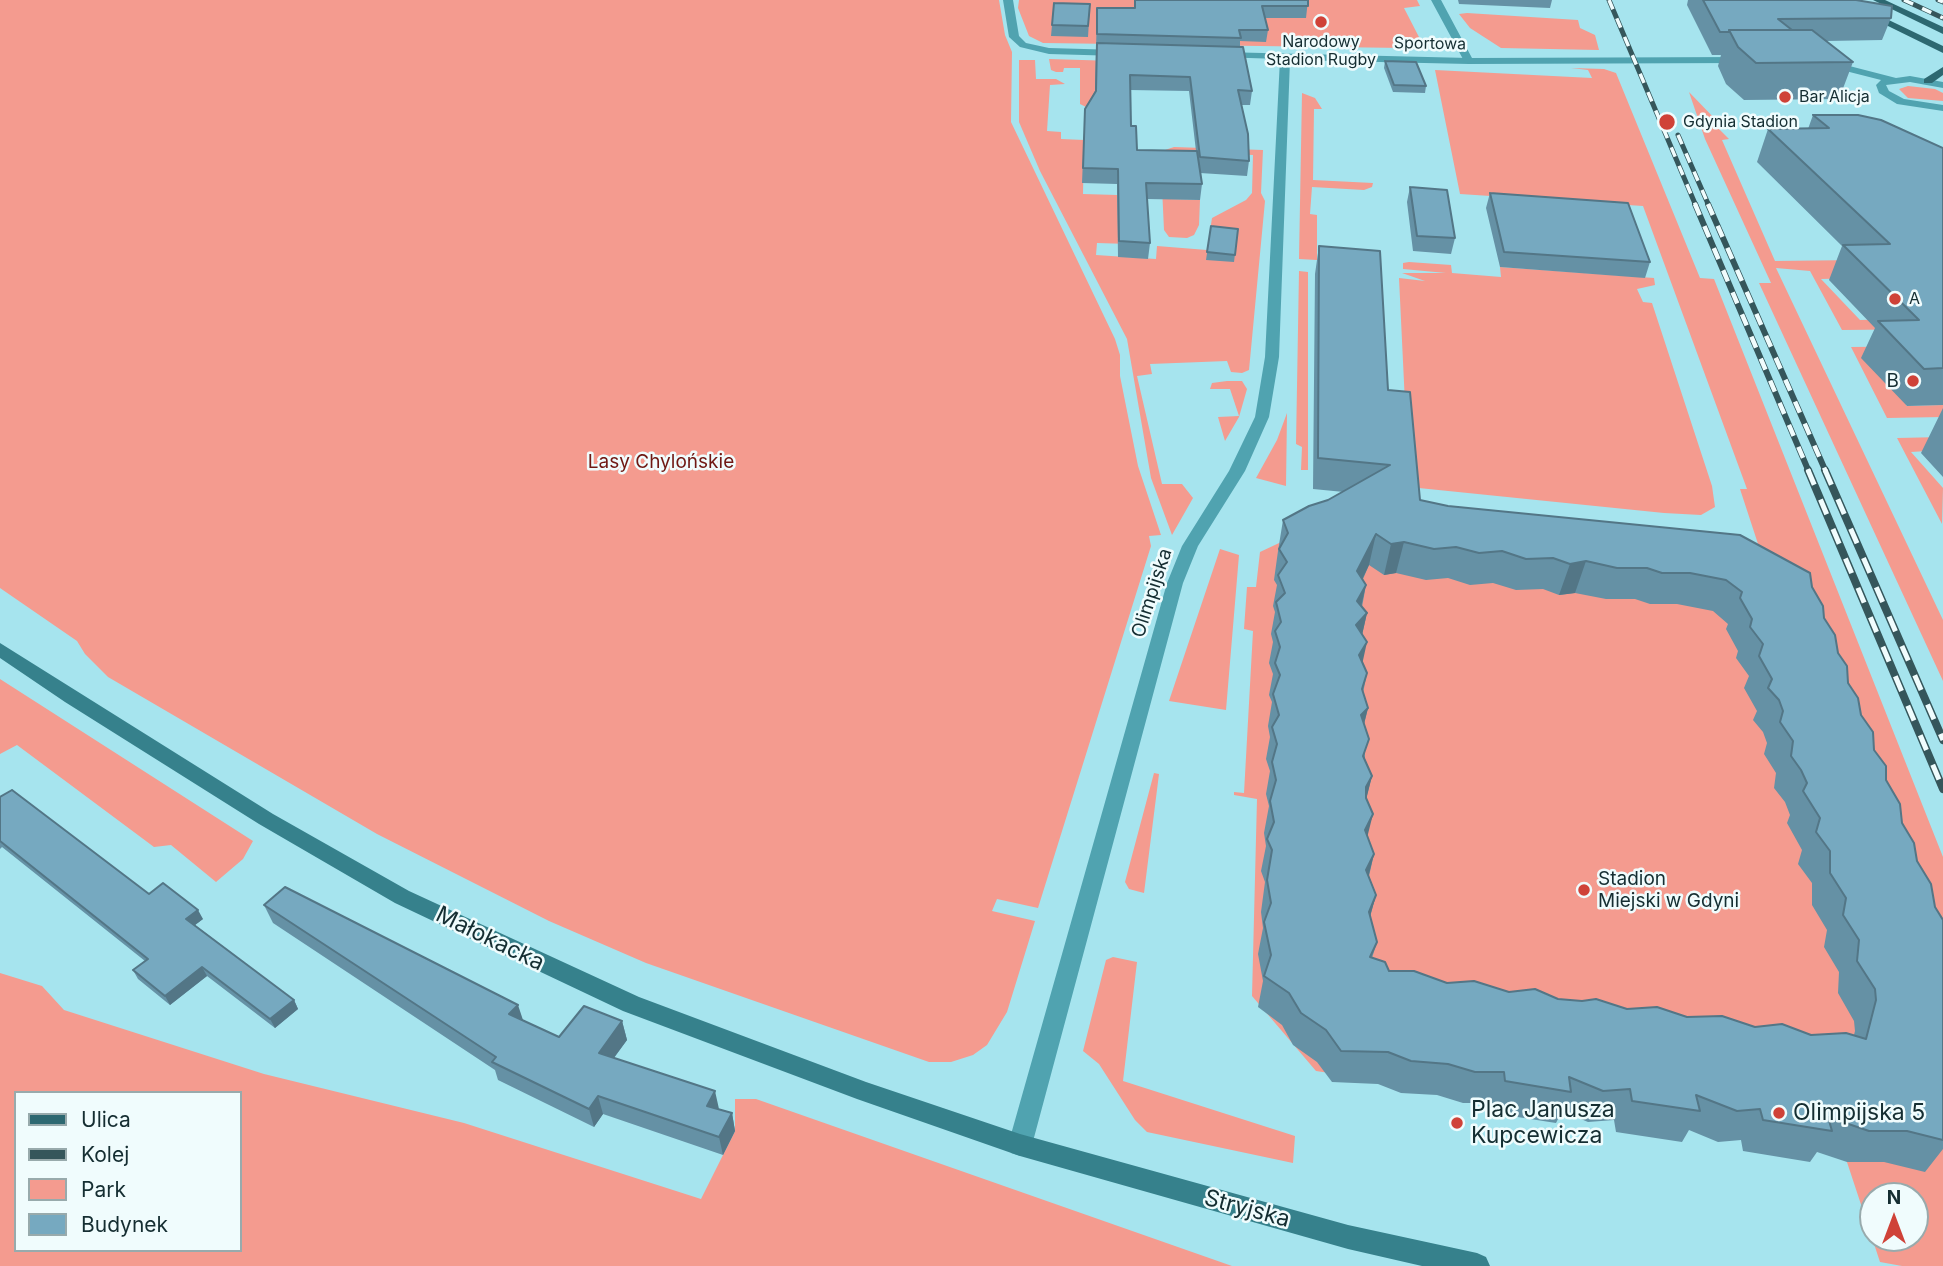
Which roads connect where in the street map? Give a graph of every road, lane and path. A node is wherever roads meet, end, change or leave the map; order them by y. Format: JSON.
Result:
{"nodes":[{"id":1,"x":1008,"y":0,"type":"edge"},
{"id":2,"x":1436,"y":0,"type":"edge"},
{"id":3,"x":1840,"y":0,"type":"edge"},
{"id":4,"x":1878,"y":0,"type":"edge"},
{"id":5,"x":1943,"y":31,"type":"edge"},
{"id":6,"x":1943,"y":50,"type":"edge"},
{"id":7,"x":1126,"y":53,"type":"edge"},
{"id":8,"x":1213,"y":55,"type":"edge"},
{"id":9,"x":1285,"y":57,"type":"junction"},
{"id":10,"x":1750,"y":60,"type":"edge"},
{"id":11,"x":1469,"y":61,"type":"junction"},
{"id":12,"x":1943,"y":70,"type":"edge"},
{"id":13,"x":1894,"y":80,"type":"junction"},
{"id":14,"x":1928,"y":81,"type":"junction"},
{"id":15,"x":1881,"y":85,"type":"junction"},
{"id":16,"x":1943,"y":85,"type":"edge"},
{"id":17,"x":1923,"y":107,"type":"junction"},
{"id":18,"x":1943,"y":108,"type":"edge"},
{"id":19,"x":1943,"y":120,"type":"edge"},
{"id":20,"x":0,"y":649,"type":"edge"},
{"id":21,"x":1020,"y":1145,"type":"junction"},
{"id":22,"x":1477,"y":1266,"type":"edge"}],
"edges":[{"from":1,"to":7,"type":"street"},
{"from":2,"to":11,"type":"street"},
{"from":3,"to":6,"type":"main road"},
{"from":4,"to":5,"type":"main road"},
{"from":8,"to":9,"type":"street","name":"Sportowa"},
{"from":9,"to":11,"type":"street","name":"Sportowa"},
{"from":9,"to":21,"type":"street","name":"Olimpijska"},
{"from":10,"to":11,"type":"street","name":"Sportowa"},
{"from":12,"to":14,"type":"main road"},
{"from":13,"to":14,"type":"street"},
{"from":13,"to":15,"type":"street"},
{"from":13,"to":15,"type":"street"},
{"from":14,"to":16,"type":"street"},
{"from":15,"to":17,"type":"street"},
{"from":17,"to":18,"type":"street"},
{"from":17,"to":19,"type":"street"},
{"from":20,"to":21,"type":"main road","name":"Małokacka"},
{"from":21,"to":22,"type":"main road","name":"Stryjska"}]}
